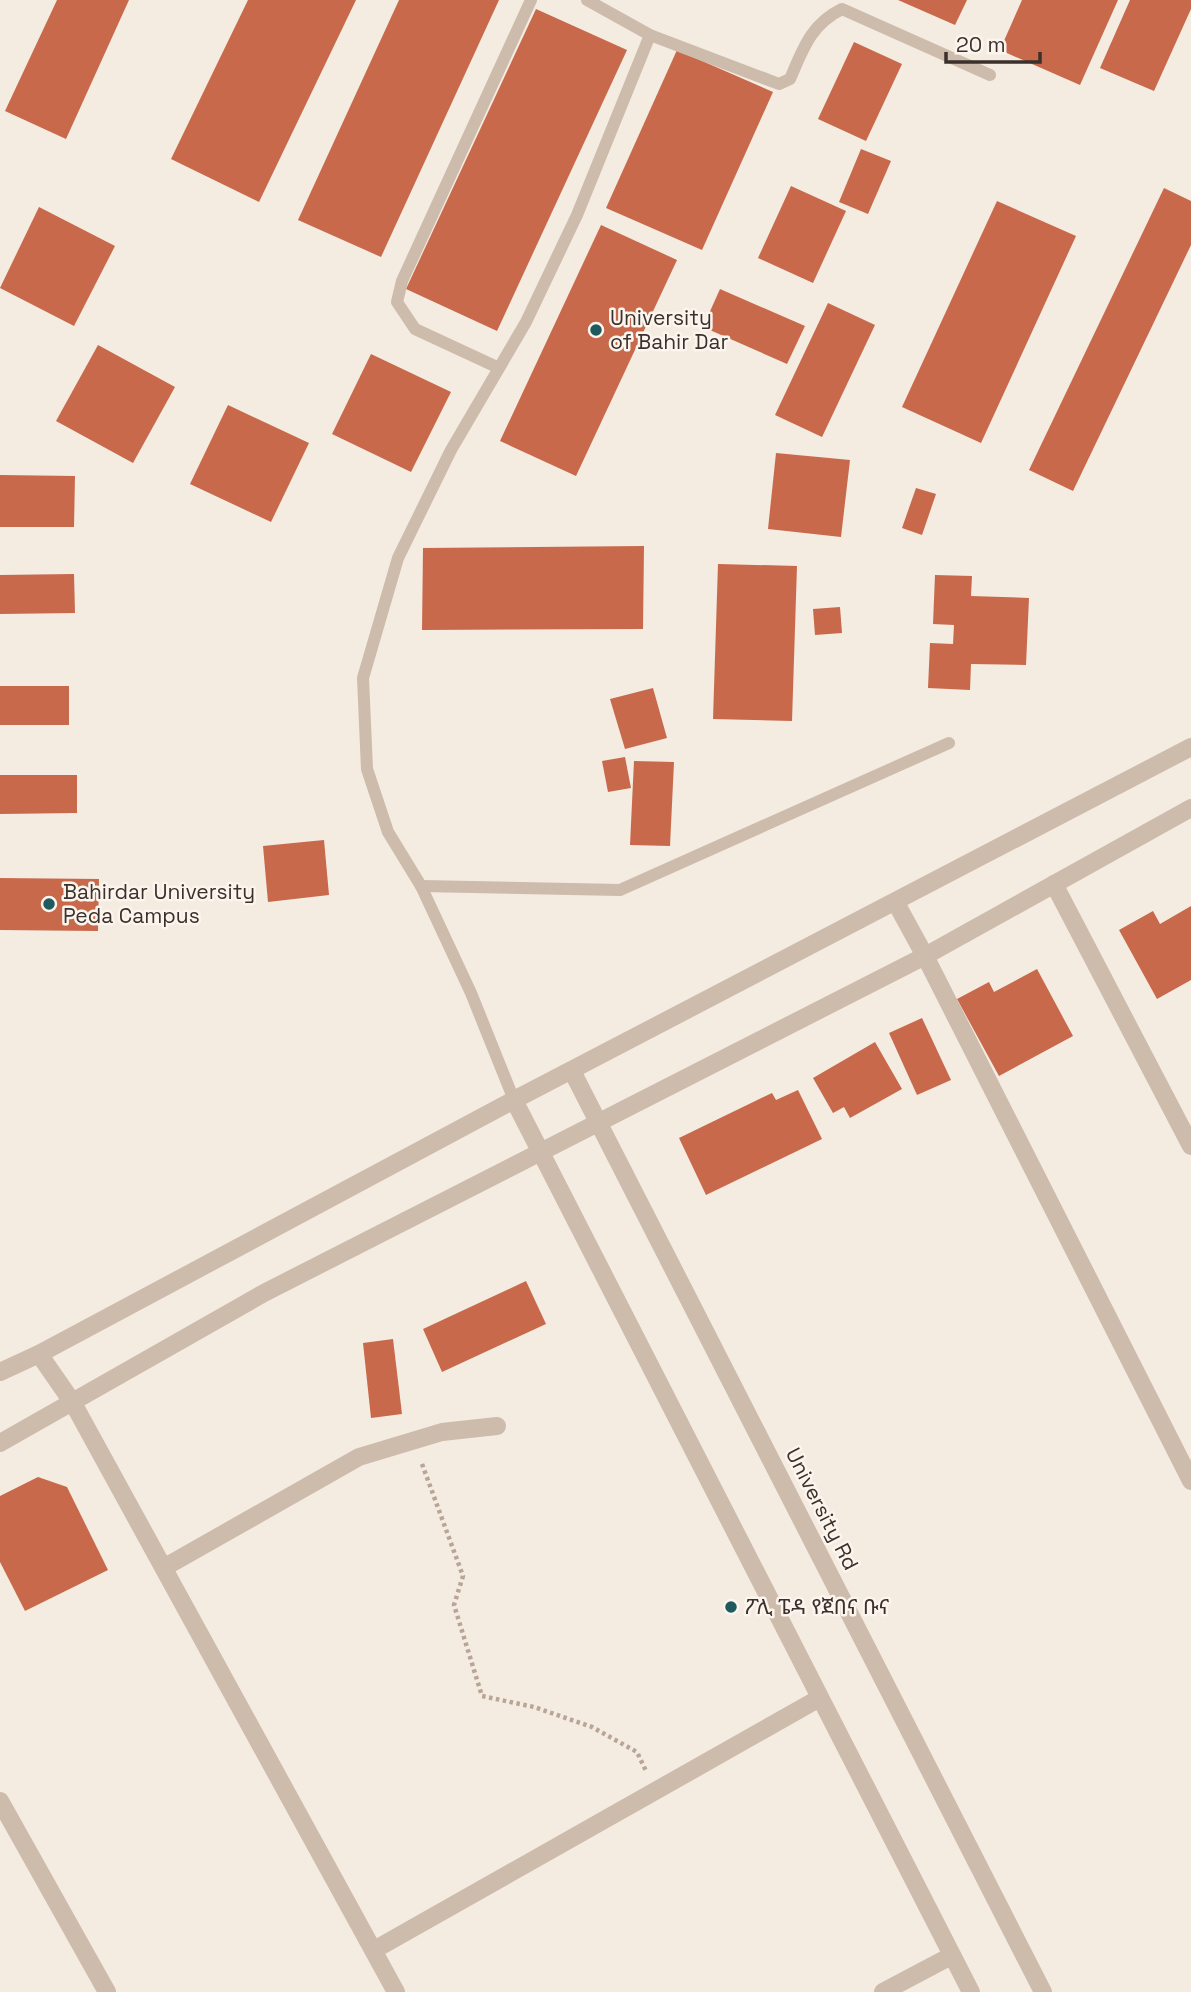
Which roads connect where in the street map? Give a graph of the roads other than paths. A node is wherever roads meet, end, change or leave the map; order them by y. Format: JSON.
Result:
{"nodes":[{"id":1,"x":531,"y":0,"type":"edge"},
{"id":2,"x":587,"y":0,"type":"edge"},
{"id":3,"x":650,"y":35,"type":"junction"},
{"id":4,"x":990,"y":75,"type":"dead end"},
{"id":5,"x":499,"y":368,"type":"junction"},
{"id":6,"x":949,"y":743,"type":"dead end"},
{"id":7,"x":1191,"y":747,"type":"edge"},
{"id":8,"x":1191,"y":808,"type":"edge"},
{"id":9,"x":1054,"y":884,"type":"junction"},
{"id":10,"x":421,"y":886,"type":"junction"},
{"id":11,"x":896,"y":903,"type":"junction"},
{"id":12,"x":925,"y":956,"type":"junction"},
{"id":13,"x":572,"y":1071,"type":"junction"},
{"id":14,"x":514,"y":1100,"type":"junction"},
{"id":15,"x":599,"y":1121,"type":"junction"},
{"id":16,"x":1191,"y":1146,"type":"edge"},
{"id":17,"x":541,"y":1150,"type":"junction"},
{"id":18,"x":39,"y":1354,"type":"junction"},
{"id":19,"x":0,"y":1372,"type":"edge"},
{"id":20,"x":74,"y":1403,"type":"junction"},
{"id":21,"x":498,"y":1426,"type":"dead end"},
{"id":22,"x":0,"y":1443,"type":"edge"},
{"id":23,"x":1191,"y":1481,"type":"edge"},
{"id":24,"x":165,"y":1567,"type":"junction"},
{"id":25,"x":818,"y":1699,"type":"junction"},
{"id":26,"x":0,"y":1801,"type":"edge"},
{"id":27,"x":374,"y":1950,"type":"junction"},
{"id":28,"x":951,"y":1956,"type":"junction"},
{"id":29,"x":107,"y":1992,"type":"edge"},
{"id":30,"x":396,"y":1992,"type":"edge"},
{"id":31,"x":883,"y":1992,"type":"edge"},
{"id":32,"x":971,"y":1992,"type":"edge"},
{"id":33,"x":1044,"y":1992,"type":"edge"}],
"edges":[{"from":1,"to":5,"type":"lane"},
{"from":2,"to":3,"type":"lane"},
{"from":3,"to":4,"type":"lane"},
{"from":3,"to":5,"type":"lane"},
{"from":5,"to":10,"type":"lane"},
{"from":6,"to":10,"type":"lane"},
{"from":7,"to":11,"type":"street"},
{"from":8,"to":9,"type":"street"},
{"from":9,"to":12,"type":"street"},
{"from":9,"to":16,"type":"street"},
{"from":10,"to":14,"type":"lane"},
{"from":11,"to":12,"type":"street"},
{"from":11,"to":13,"type":"street"},
{"from":12,"to":15,"type":"street"},
{"from":12,"to":23,"type":"street"},
{"from":13,"to":14,"type":"street"},
{"from":13,"to":15,"type":"street","name":"University Rd"},
{"from":14,"to":17,"type":"street"},
{"from":14,"to":18,"type":"street"},
{"from":15,"to":17,"type":"street"},
{"from":15,"to":33,"type":"street","name":"University Rd"},
{"from":17,"to":20,"type":"street"},
{"from":17,"to":25,"type":"street"},
{"from":18,"to":19,"type":"street"},
{"from":18,"to":20,"type":"street"},
{"from":20,"to":22,"type":"street"},
{"from":20,"to":24,"type":"street"},
{"from":21,"to":24,"type":"street"},
{"from":24,"to":27,"type":"street"},
{"from":25,"to":27,"type":"street"},
{"from":25,"to":28,"type":"street"},
{"from":26,"to":29,"type":"street"},
{"from":27,"to":30,"type":"street"},
{"from":28,"to":31,"type":"street"},
{"from":28,"to":32,"type":"street"}]}
